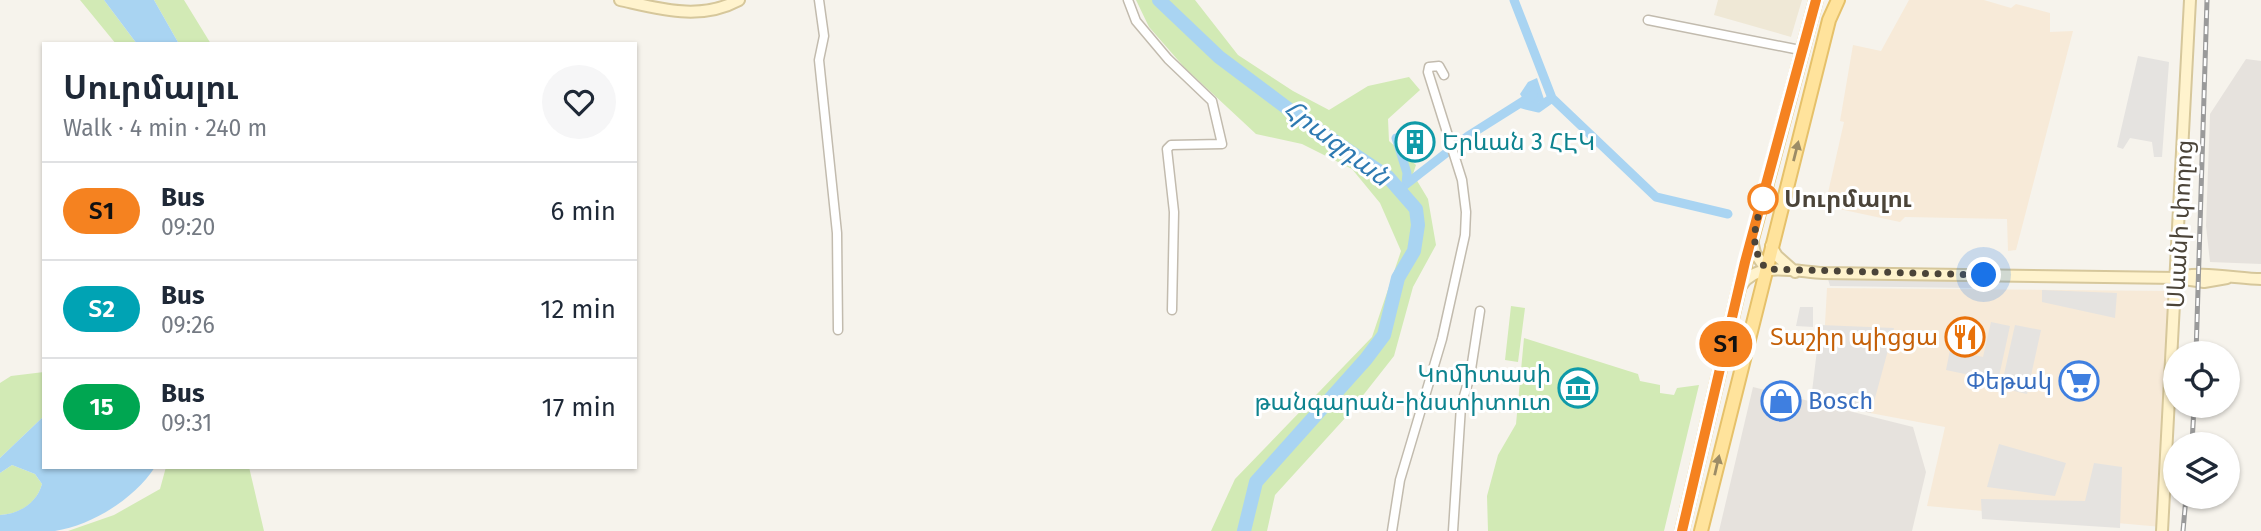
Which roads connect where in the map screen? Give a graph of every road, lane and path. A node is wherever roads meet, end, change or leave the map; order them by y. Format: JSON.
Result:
{"nodes":[{"id":1,"x":620,"y":0,"type":"edge"},
{"id":2,"x":739,"y":0,"type":"edge"},
{"id":3,"x":819,"y":0,"type":"edge"},
{"id":4,"x":1128,"y":0,"type":"edge"},
{"id":5,"x":1816,"y":0,"type":"edge"},
{"id":6,"x":1838,"y":0,"type":"edge"},
{"id":7,"x":2190,"y":0,"type":"edge"},
{"id":8,"x":1810,"y":14,"type":"junction"},
{"id":9,"x":1648,"y":20,"type":"dead end"},
{"id":10,"x":1829,"y":20,"type":"junction"},
{"id":11,"x":1800,"y":50,"type":"junction"},
{"id":12,"x":1444,"y":75,"type":"dead end"},
{"id":13,"x":1752,"y":240,"type":"junction"},
{"id":14,"x":1771,"y":246,"type":"junction"},
{"id":15,"x":1766,"y":269,"type":"junction"},
{"id":16,"x":1790,"y":272,"type":"junction"},
{"id":17,"x":2178,"y":278,"type":"junction"},
{"id":18,"x":2261,"y":279,"type":"edge"},
{"id":19,"x":1740,"y":288,"type":"junction"},
{"id":20,"x":1172,"y":310,"type":"dead end"},
{"id":21,"x":1480,"y":311,"type":"dead end"},
{"id":22,"x":838,"y":330,"type":"dead end"},
{"id":23,"x":1392,"y":531,"type":"edge"},
{"id":24,"x":1454,"y":531,"type":"edge"},
{"id":25,"x":1682,"y":531,"type":"edge"},
{"id":26,"x":1701,"y":531,"type":"edge"},
{"id":27,"x":2162,"y":531,"type":"edge"}],
"edges":[{"from":1,"to":2,"type":"street"},
{"from":3,"to":22,"type":"street"},
{"from":4,"to":20,"type":"street"},
{"from":5,"to":8,"type":"main road"},
{"from":6,"to":10,"type":"main road"},
{"from":7,"to":17,"type":"street","name":"Սևանի փողոց"},
{"from":8,"to":10,"type":"main road"},
{"from":8,"to":11,"type":"main road"},
{"from":9,"to":11,"type":"street"},
{"from":14,"to":10,"type":"main road","one_way":true},
{"from":11,"to":13,"type":"main road"},
{"from":12,"to":23,"type":"street"},
{"from":13,"to":15,"type":"street"},
{"from":13,"to":19,"type":"main road"},
{"from":14,"to":15,"type":"main road"},
{"from":14,"to":16,"type":"street"},
{"from":15,"to":16,"type":"street"},
{"from":15,"to":19,"type":"street"},
{"from":26,"to":15,"type":"main road","one_way":true},
{"from":16,"to":17,"type":"street"},
{"from":17,"to":18,"type":"street"},
{"from":17,"to":27,"type":"street","name":"Սևանի փողոց"},
{"from":19,"to":25,"type":"main road"},
{"from":21,"to":24,"type":"street"}]}
